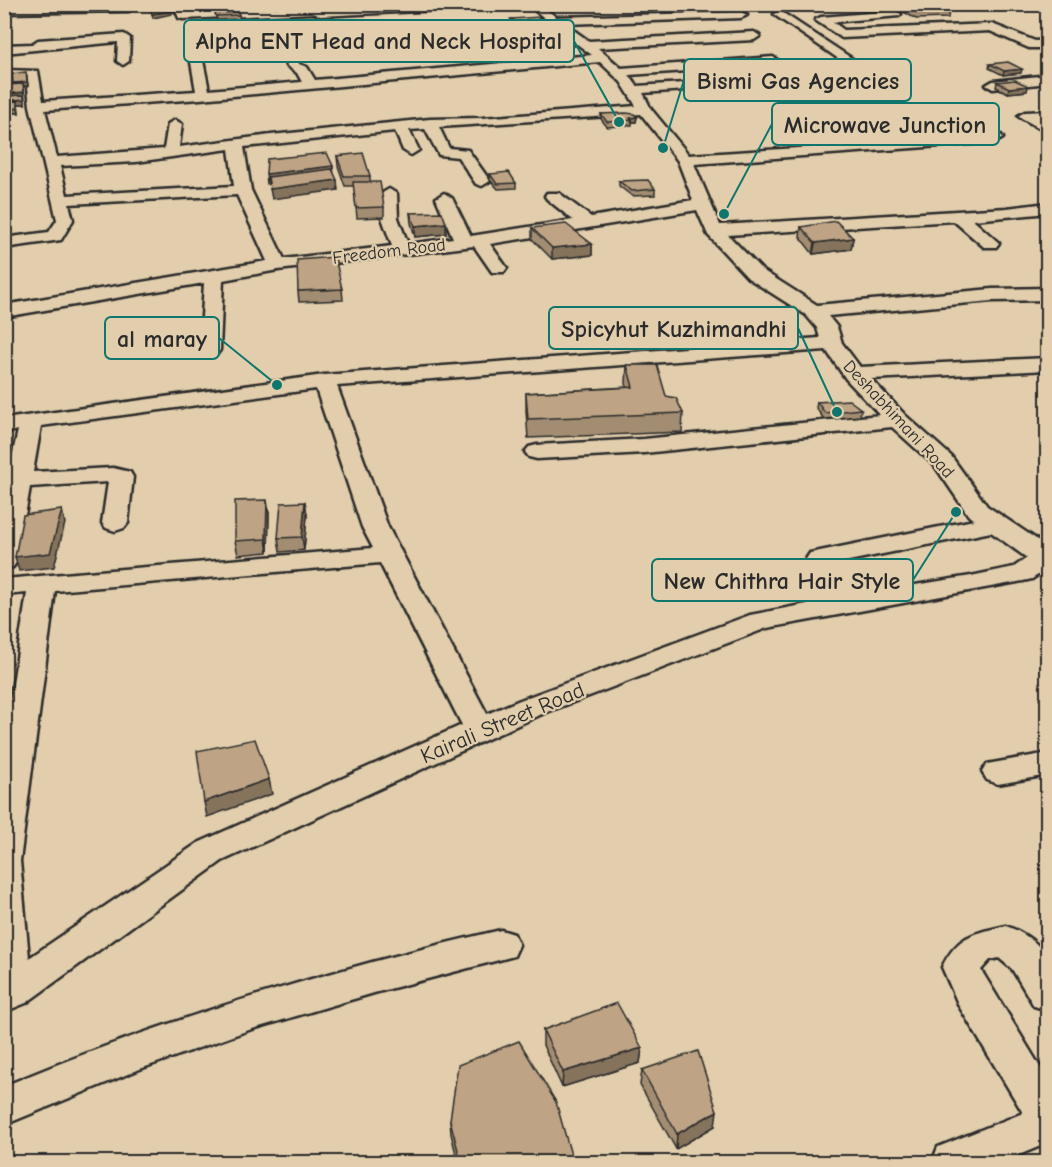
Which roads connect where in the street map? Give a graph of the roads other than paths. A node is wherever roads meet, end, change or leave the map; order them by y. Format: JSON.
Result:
{"nodes":[{"id":1,"x":135,"y":4,"type":"edge"},
{"id":2,"x":178,"y":4,"type":"edge"},
{"id":3,"x":498,"y":4,"type":"edge"},
{"id":4,"x":532,"y":4,"type":"edge"},
{"id":5,"x":732,"y":4,"type":"edge"},
{"id":6,"x":948,"y":4,"type":"edge"},
{"id":7,"x":921,"y":7,"type":"edge"},
{"id":8,"x":247,"y":9,"type":"edge"},
{"id":9,"x":4,"y":10,"type":"edge"},
{"id":10,"x":319,"y":12,"type":"edge"},
{"id":11,"x":799,"y":14,"type":"dead end"},
{"id":12,"x":46,"y":15,"type":"edge"},
{"id":13,"x":895,"y":15,"type":"dead end"},
{"id":14,"x":553,"y":21,"type":"junction"},
{"id":15,"x":753,"y":36,"type":"dead end"},
{"id":16,"x":581,"y":42,"type":"junction"},
{"id":17,"x":1047,"y":44,"type":"edge"},
{"id":18,"x":4,"y":49,"type":"edge"},
{"id":19,"x":195,"y":51,"type":"dead end"},
{"id":20,"x":373,"y":52,"type":"dead end"},
{"id":21,"x":290,"y":53,"type":"dead end"},
{"id":22,"x":36,"y":57,"type":"junction"},
{"id":23,"x":601,"y":58,"type":"junction"},
{"id":24,"x":123,"y":61,"type":"dead end"},
{"id":25,"x":773,"y":61,"type":"dead end"},
{"id":26,"x":618,"y":72,"type":"junction"},
{"id":27,"x":4,"y":74,"type":"edge"},
{"id":28,"x":1047,"y":79,"type":"edge"},
{"id":29,"x":310,"y":84,"type":"junction"},
{"id":30,"x":993,"y":85,"type":"dead end"},
{"id":31,"x":633,"y":90,"type":"junction"},
{"id":32,"x":203,"y":94,"type":"junction"},
{"id":33,"x":37,"y":106,"type":"junction"},
{"id":34,"x":645,"y":110,"type":"junction"},
{"id":35,"x":1047,"y":115,"type":"edge"},
{"id":36,"x":430,"y":123,"type":"junction"},
{"id":37,"x":175,"y":124,"type":"dead end"},
{"id":38,"x":400,"y":126,"type":"junction"},
{"id":39,"x":248,"y":127,"type":"dead end"},
{"id":40,"x":1047,"y":129,"type":"edge"},
{"id":41,"x":996,"y":138,"type":"dead end"},
{"id":42,"x":239,"y":143,"type":"junction"},
{"id":43,"x":411,"y":150,"type":"dead end"},
{"id":44,"x":171,"y":152,"type":"junction"},
{"id":45,"x":685,"y":160,"type":"junction"},
{"id":46,"x":52,"y":162,"type":"junction"},
{"id":47,"x":482,"y":181,"type":"dead end"},
{"id":48,"x":243,"y":190,"type":"junction"},
{"id":49,"x":389,"y":194,"type":"dead end"},
{"id":50,"x":553,"y":196,"type":"dead end"},
{"id":51,"x":444,"y":198,"type":"dead end"},
{"id":52,"x":60,"y":200,"type":"junction"},
{"id":53,"x":702,"y":204,"type":"junction"},
{"id":54,"x":1047,"y":208,"type":"edge"},
{"id":55,"x":958,"y":216,"type":"junction"},
{"id":56,"x":588,"y":223,"type":"junction"},
{"id":57,"x":714,"y":231,"type":"junction"},
{"id":58,"x":473,"y":241,"type":"junction"},
{"id":59,"x":4,"y":243,"type":"edge"},
{"id":60,"x":990,"y":243,"type":"dead end"},
{"id":61,"x":402,"y":250,"type":"junction"},
{"id":62,"x":278,"y":265,"type":"junction"},
{"id":63,"x":498,"y":268,"type":"dead end"},
{"id":64,"x":214,"y":275,"type":"junction"},
{"id":65,"x":1047,"y":294,"type":"edge"},
{"id":66,"x":4,"y":311,"type":"edge"},
{"id":67,"x":813,"y":311,"type":"junction"},
{"id":68,"x":832,"y":343,"type":"junction"},
{"id":69,"x":210,"y":350,"type":"dead end"},
{"id":70,"x":1047,"y":364,"type":"edge"},
{"id":71,"x":854,"y":374,"type":"junction"},
{"id":72,"x":324,"y":381,"type":"junction"},
{"id":73,"x":897,"y":420,"type":"junction"},
{"id":74,"x":31,"y":421,"type":"junction"},
{"id":75,"x":4,"y":426,"type":"edge"},
{"id":76,"x":537,"y":452,"type":"dead end"},
{"id":77,"x":20,"y":480,"type":"junction"},
{"id":78,"x":115,"y":523,"type":"dead end"},
{"id":79,"x":995,"y":523,"type":"junction"},
{"id":80,"x":389,"y":554,"type":"junction"},
{"id":81,"x":1046,"y":557,"type":"edge"},
{"id":82,"x":819,"y":558,"type":"dead end"},
{"id":83,"x":4,"y":561,"type":"edge"},
{"id":84,"x":42,"y":584,"type":"junction"},
{"id":85,"x":4,"y":587,"type":"edge"},
{"id":86,"x":480,"y":730,"type":"junction"},
{"id":87,"x":1047,"y":764,"type":"edge"},
{"id":88,"x":998,"y":772,"type":"dead end"},
{"id":89,"x":4,"y":859,"type":"edge"},
{"id":90,"x":4,"y":864,"type":"edge"},
{"id":91,"x":501,"y":945,"type":"dead end"},
{"id":92,"x":8,"y":994,"type":"edge"},
{"id":93,"x":1047,"y":994,"type":"edge"},
{"id":94,"x":4,"y":1106,"type":"edge"},
{"id":95,"x":1047,"y":1118,"type":"edge"},
{"id":96,"x":1047,"y":1123,"type":"edge"},
{"id":97,"x":953,"y":1162,"type":"edge"}],
"edges":[{"from":1,"to":12,"type":"street"},
{"from":2,"to":8,"type":"street"},
{"from":3,"to":10,"type":"street"},
{"from":4,"to":14,"type":"street","name":"Deshabhimani Road"},
{"from":5,"to":14,"type":"street"},
{"from":6,"to":7,"type":"street"},
{"from":8,"to":10,"type":"street"},
{"from":9,"to":12,"type":"street"},
{"from":11,"to":31,"type":"street"},
{"from":12,"to":22,"type":"street"},
{"from":13,"to":17,"type":"street"},
{"from":14,"to":16,"type":"street","name":"Deshabhimani Road"},
{"from":15,"to":16,"type":"street"},
{"from":16,"to":20,"type":"street"},
{"from":16,"to":23,"type":"street","name":"Deshabhimani Road"},
{"from":18,"to":22,"type":"street"},
{"from":19,"to":32,"type":"street"},
{"from":21,"to":29,"type":"street"},
{"from":22,"to":24,"type":"street"},
{"from":22,"to":27,"type":"street"},
{"from":22,"to":33,"type":"street"},
{"from":23,"to":26,"type":"street","name":"Deshabhimani Road"},
{"from":23,"to":29,"type":"street"},
{"from":25,"to":26,"type":"street"},
{"from":26,"to":31,"type":"street","name":"Deshabhimani Road"},
{"from":28,"to":30,"type":"street"},
{"from":29,"to":32,"type":"street"},
{"from":31,"to":34,"type":"street","name":"Deshabhimani Road"},
{"from":32,"to":33,"type":"street"},
{"from":33,"to":46,"type":"street"},
{"from":34,"to":36,"type":"street"},
{"from":34,"to":45,"type":"street","name":"Deshabhimani Road"},
{"from":35,"to":40,"type":"street"},
{"from":36,"to":38,"type":"street"},
{"from":36,"to":47,"type":"street"},
{"from":37,"to":44,"type":"street"},
{"from":38,"to":42,"type":"street"},
{"from":38,"to":43,"type":"street"},
{"from":39,"to":42,"type":"street"},
{"from":41,"to":45,"type":"street"},
{"from":42,"to":44,"type":"street"},
{"from":42,"to":48,"type":"street"},
{"from":44,"to":46,"type":"street"},
{"from":45,"to":53,"type":"street","name":"Deshabhimani Road"},
{"from":46,"to":52,"type":"street"},
{"from":48,"to":52,"type":"street"},
{"from":48,"to":62,"type":"street"},
{"from":49,"to":61,"type":"street"},
{"from":50,"to":56,"type":"street"},
{"from":51,"to":58,"type":"street"},
{"from":52,"to":59,"type":"street"},
{"from":53,"to":56,"type":"street","name":"Freedom Road"},
{"from":53,"to":57,"type":"street","name":"Deshabhimani Road"},
{"from":54,"to":55,"type":"street"},
{"from":55,"to":57,"type":"street"},
{"from":55,"to":60,"type":"street"},
{"from":56,"to":58,"type":"street","name":"Freedom Road"},
{"from":57,"to":67,"type":"street","name":"Deshabhimani Road"},
{"from":58,"to":61,"type":"street","name":"Freedom Road"},
{"from":58,"to":63,"type":"street"},
{"from":61,"to":62,"type":"street","name":"Freedom Road"},
{"from":62,"to":64,"type":"street","name":"Freedom Road"},
{"from":64,"to":66,"type":"street","name":"Freedom Road"},
{"from":64,"to":69,"type":"street"},
{"from":65,"to":67,"type":"street"},
{"from":67,"to":68,"type":"street","name":"Deshabhimani Road"},
{"from":68,"to":71,"type":"street","name":"Deshabhimani Road"},
{"from":68,"to":72,"type":"street"},
{"from":70,"to":71,"type":"street"},
{"from":71,"to":73,"type":"street","name":"Deshabhimani Road"},
{"from":72,"to":74,"type":"street"},
{"from":72,"to":80,"type":"street"},
{"from":73,"to":76,"type":"street"},
{"from":73,"to":79,"type":"street","name":"Deshabhimani Road"},
{"from":74,"to":75,"type":"street"},
{"from":74,"to":77,"type":"street"},
{"from":77,"to":78,"type":"street"},
{"from":77,"to":83,"type":"street"},
{"from":79,"to":81,"type":"street","name":"Deshabhimani Road"},
{"from":79,"to":82,"type":"street"},
{"from":80,"to":84,"type":"street"},
{"from":80,"to":86,"type":"street"},
{"from":81,"to":86,"type":"street","name":"Kairali Street Road"},
{"from":84,"to":85,"type":"street"},
{"from":84,"to":89,"type":"street"},
{"from":86,"to":92,"type":"street","name":"Kairali Street Road"},
{"from":87,"to":88,"type":"street"},
{"from":90,"to":92,"type":"street"},
{"from":91,"to":94,"type":"street"},
{"from":93,"to":95,"type":"street"},
{"from":96,"to":97,"type":"street"}]}
